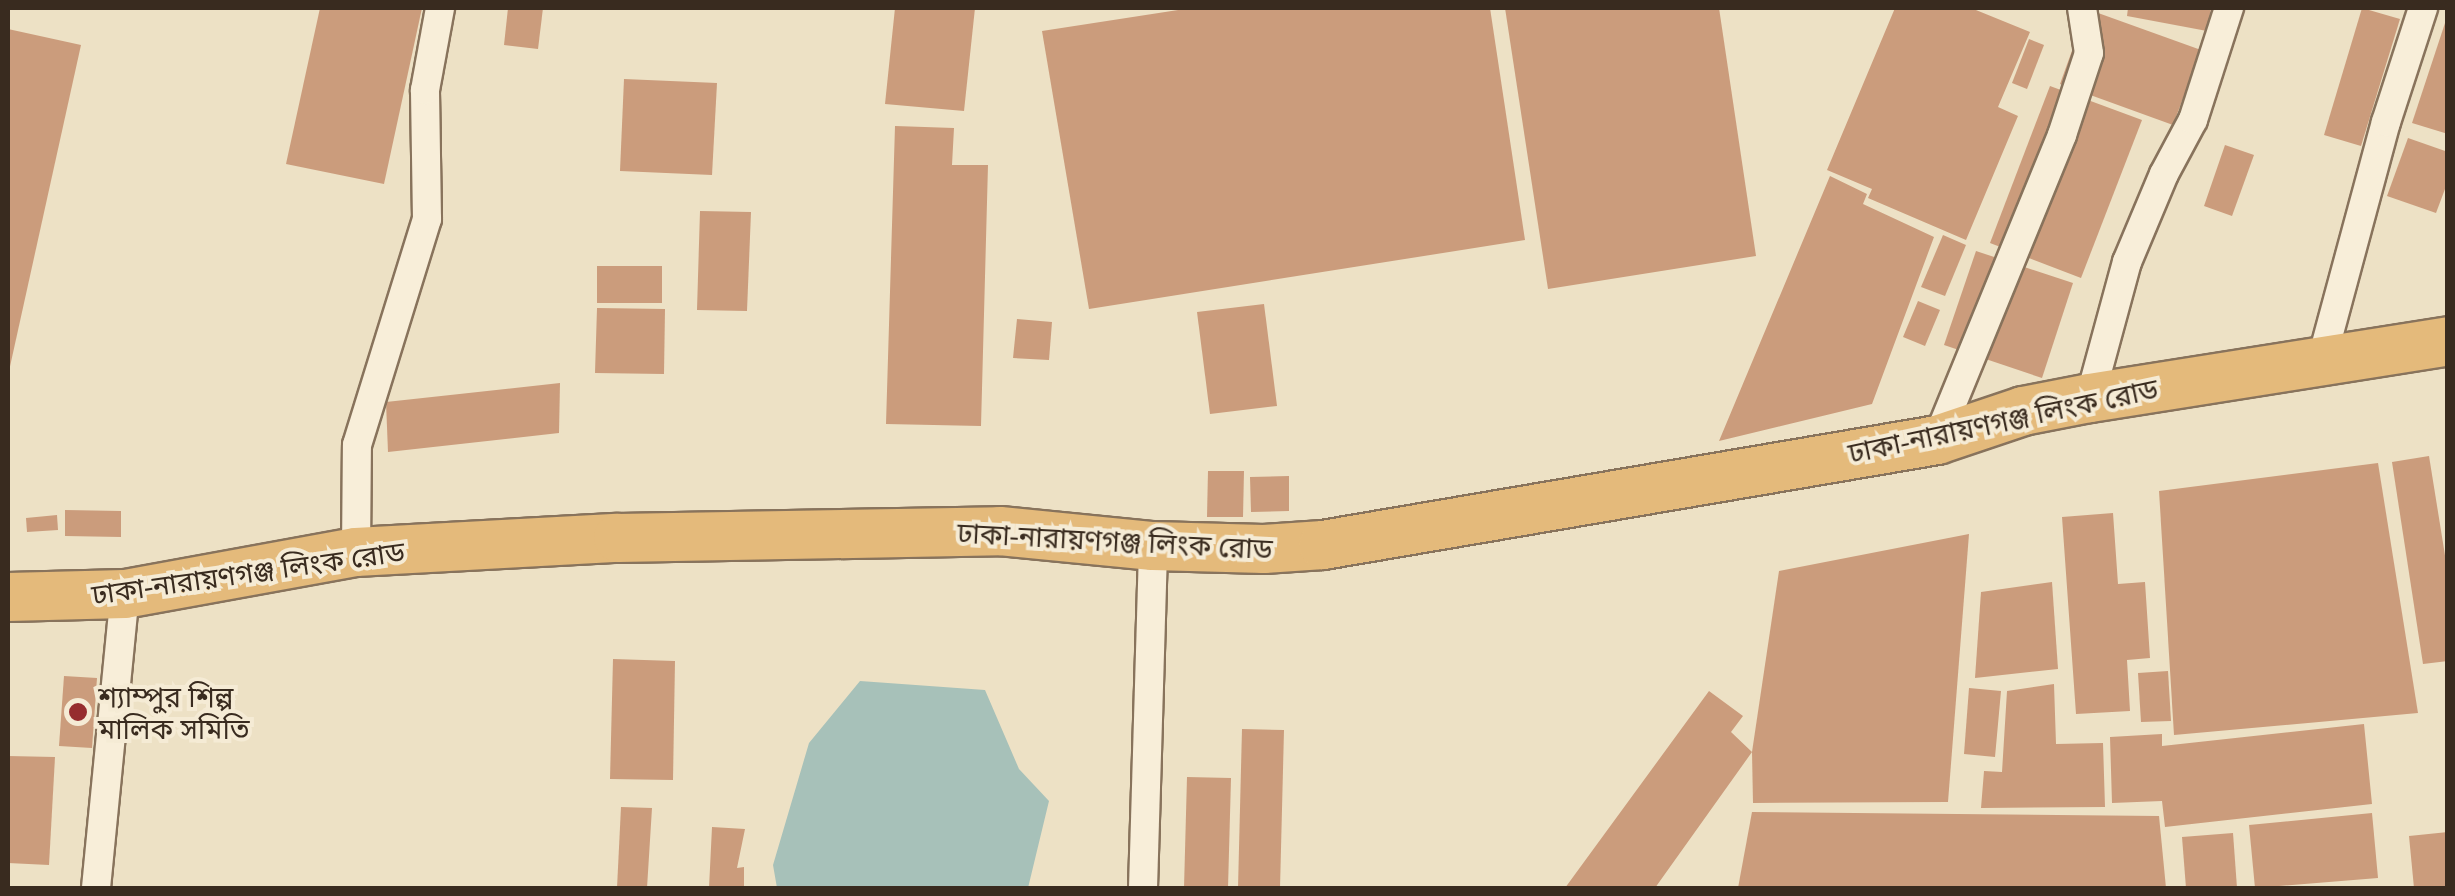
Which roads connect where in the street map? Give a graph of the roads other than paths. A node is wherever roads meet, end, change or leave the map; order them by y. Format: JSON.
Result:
{"nodes":[{"id":1,"x":440,"y":8,"type":"edge"},
{"id":2,"x":2082,"y":8,"type":"edge"},
{"id":3,"x":2230,"y":8,"type":"edge"},
{"id":4,"x":2422,"y":8,"type":"edge"},
{"id":5,"x":2448,"y":342,"type":"edge"},
{"id":6,"x":2322,"y":358,"type":"junction"},
{"id":7,"x":2090,"y":398,"type":"junction"},
{"id":8,"x":1937,"y":440,"type":"junction"},
{"id":9,"x":1153,"y":546,"type":"junction"},
{"id":10,"x":356,"y":552,"type":"junction"},
{"id":11,"x":126,"y":594,"type":"junction"},
{"id":12,"x":8,"y":597,"type":"edge"},
{"id":13,"x":96,"y":888,"type":"edge"},
{"id":14,"x":1143,"y":888,"type":"edge"}],
"edges":[{"from":1,"to":10,"type":"street"},
{"from":2,"to":8,"type":"street"},
{"from":3,"to":7,"type":"street"},
{"from":4,"to":6,"type":"street"},
{"from":5,"to":6,"type":"highway","name":"ঢাকা-নারায়ণগঞ্জ লিংক রোড"},
{"from":6,"to":7,"type":"highway","name":"ঢাকা-নারায়ণগঞ্জ লিংক রোড"},
{"from":7,"to":8,"type":"highway","name":"ঢাকা-নারায়ণগঞ্জ লিংক রোড"},
{"from":8,"to":9,"type":"highway","name":"ঢাকা-নারায়ণগঞ্জ লিংক রোড"},
{"from":9,"to":10,"type":"highway","name":"ঢাকা-নারায়ণগঞ্জ লিংক রোড"},
{"from":9,"to":14,"type":"street"},
{"from":10,"to":11,"type":"highway","name":"ঢাকা-নারায়ণগঞ্জ লিংক রোড"},
{"from":11,"to":12,"type":"highway","name":"ঢাকা-নারায়ণগঞ্জ লিংক রোড"},
{"from":11,"to":13,"type":"street"}]}
